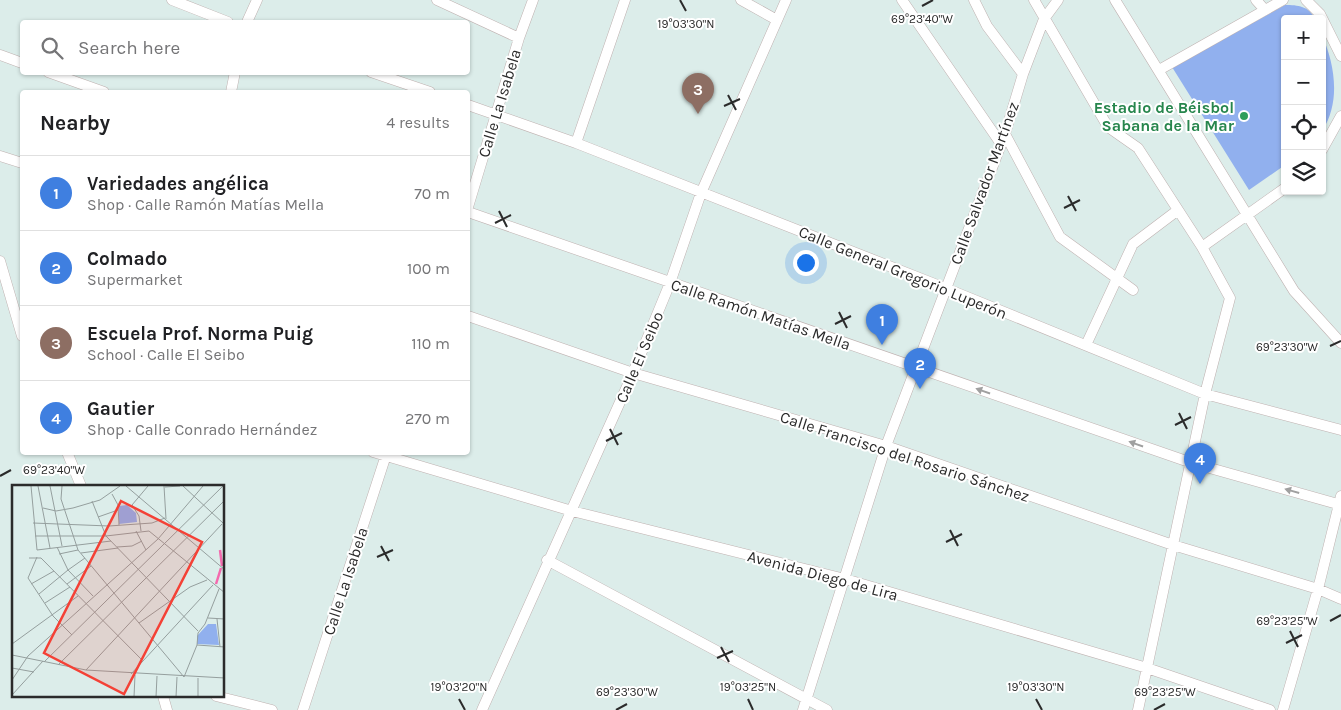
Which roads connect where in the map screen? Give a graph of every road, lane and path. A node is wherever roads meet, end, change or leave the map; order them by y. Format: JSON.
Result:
{"nodes":[{"id":1,"x":172,"y":0,"type":"edge"},
{"id":2,"x":258,"y":0,"type":"edge"},
{"id":3,"x":438,"y":0,"type":"edge"},
{"id":4,"x":533,"y":0,"type":"edge"},
{"id":5,"x":625,"y":0,"type":"edge"},
{"id":6,"x":741,"y":0,"type":"edge"},
{"id":7,"x":786,"y":0,"type":"edge"},
{"id":8,"x":902,"y":0,"type":"edge"},
{"id":9,"x":974,"y":0,"type":"edge"},
{"id":10,"x":1034,"y":0,"type":"edge"},
{"id":11,"x":1058,"y":0,"type":"edge"},
{"id":12,"x":1115,"y":0,"type":"edge"},
{"id":13,"x":1256,"y":0,"type":"edge"},
{"id":14,"x":1282,"y":0,"type":"edge"},
{"id":15,"x":1306,"y":0,"type":"edge"},
{"id":16,"x":1265,"y":10,"type":"junction"},
{"id":17,"x":1044,"y":19,"type":"junction"},
{"id":18,"x":223,"y":20,"type":"edge"},
{"id":19,"x":249,"y":20,"type":"edge"},
{"id":20,"x":777,"y":20,"type":"junction"},
{"id":21,"x":519,"y":38,"type":"junction"},
{"id":22,"x":0,"y":55,"type":"edge"},
{"id":23,"x":1341,"y":56,"type":"edge"},
{"id":24,"x":20,"y":63,"type":"edge"},
{"id":25,"x":1159,"y":70,"type":"junction"},
{"id":26,"x":1023,"y":74,"type":"junction"},
{"id":27,"x":56,"y":75,"type":"edge"},
{"id":28,"x":235,"y":75,"type":"edge"},
{"id":29,"x":380,"y":75,"type":"edge"},
{"id":30,"x":98,"y":90,"type":"edge"},
{"id":31,"x":232,"y":90,"type":"edge"},
{"id":32,"x":424,"y":90,"type":"edge"},
{"id":33,"x":470,"y":107,"type":"edge"},
{"id":34,"x":497,"y":116,"type":"junction"},
{"id":35,"x":1341,"y":116,"type":"edge"},
{"id":36,"x":1005,"y":134,"type":"junction"},
{"id":37,"x":576,"y":143,"type":"junction"},
{"id":38,"x":1326,"y":143,"type":"edge"},
{"id":39,"x":1001,"y":144,"type":"junction"},
{"id":40,"x":0,"y":156,"type":"edge"},
{"id":41,"x":20,"y":162,"type":"edge"},
{"id":42,"x":1281,"y":191,"type":"edge"},
{"id":43,"x":701,"y":193,"type":"junction"},
{"id":44,"x":470,"y":202,"type":"edge"},
{"id":45,"x":1178,"y":210,"type":"junction"},
{"id":46,"x":470,"y":213,"type":"edge"},
{"id":47,"x":1248,"y":213,"type":"junction"},
{"id":48,"x":1202,"y":248,"type":"junction"},
{"id":49,"x":0,"y":261,"type":"edge"},
{"id":50,"x":1117,"y":278,"type":"junction"},
{"id":51,"x":670,"y":283,"type":"junction"},
{"id":52,"x":945,"y":288,"type":"junction"},
{"id":53,"x":1133,"y":290,"type":"dead end"},
{"id":54,"x":470,"y":317,"type":"edge"},
{"id":55,"x":20,"y":329,"type":"edge"},
{"id":56,"x":1341,"y":343,"type":"edge"},
{"id":57,"x":1086,"y":345,"type":"junction"},
{"id":58,"x":916,"y":368,"type":"junction"},
{"id":59,"x":633,"y":373,"type":"junction"},
{"id":60,"x":1205,"y":394,"type":"junction"},
{"id":61,"x":1341,"y":430,"type":"edge"},
{"id":62,"x":886,"y":446,"type":"junction"},
{"id":63,"x":68,"y":455,"type":"edge"},
{"id":64,"x":386,"y":455,"type":"edge"},
{"id":65,"x":389,"y":455,"type":"edge"},
{"id":66,"x":1192,"y":463,"type":"junction"},
{"id":67,"x":81,"y":485,"type":"edge"},
{"id":68,"x":1340,"y":502,"type":"edge"},
{"id":69,"x":572,"y":511,"type":"junction"},
{"id":70,"x":1173,"y":545,"type":"junction"},
{"id":71,"x":547,"y":560,"type":"junction"},
{"id":72,"x":845,"y":579,"type":"junction"},
{"id":73,"x":1318,"y":589,"type":"junction"},
{"id":74,"x":1341,"y":599,"type":"edge"},
{"id":75,"x":1147,"y":668,"type":"junction"},
{"id":76,"x":224,"y":698,"type":"edge"},
{"id":77,"x":806,"y":700,"type":"junction"},
{"id":78,"x":272,"y":710,"type":"edge"},
{"id":79,"x":303,"y":710,"type":"edge"},
{"id":80,"x":482,"y":710,"type":"edge"},
{"id":81,"x":803,"y":710,"type":"edge"},
{"id":82,"x":826,"y":710,"type":"edge"},
{"id":83,"x":1138,"y":710,"type":"edge"},
{"id":84,"x":1270,"y":710,"type":"edge"},
{"id":85,"x":1283,"y":710,"type":"edge"}],
"edges":[{"from":1,"to":18,"type":"street"},
{"from":2,"to":19,"type":"street"},
{"from":3,"to":21,"type":"street"},
{"from":4,"to":21,"type":"street","name":"Calle La Isabela"},
{"from":5,"to":37,"type":"street"},
{"from":6,"to":20,"type":"street"},
{"from":7,"to":20,"type":"street","name":"Calle El Seibo"},
{"from":8,"to":39,"type":"street"},
{"from":9,"to":26,"type":"street"},
{"from":10,"to":17,"type":"street"},
{"from":11,"to":17,"type":"street","name":"Calle Salvador Martínez"},
{"from":12,"to":25,"type":"street"},
{"from":13,"to":16,"type":"street"},
{"from":14,"to":16,"type":"street"},
{"from":15,"to":23,"type":"street"},
{"from":16,"to":25,"type":"street"},
{"from":17,"to":26,"type":"street","name":"Calle Salvador Martínez"},
{"from":17,"to":45,"type":"street"},
{"from":20,"to":43,"type":"street","name":"Calle El Seibo"},
{"from":21,"to":34,"type":"street","name":"Calle La Isabela"},
{"from":22,"to":24,"type":"street"},
{"from":25,"to":47,"type":"street"},
{"from":26,"to":36,"type":"street","name":"Calle Salvador Martínez"},
{"from":27,"to":30,"type":"street"},
{"from":28,"to":31,"type":"street"},
{"from":29,"to":32,"type":"street"},
{"from":33,"to":34,"type":"street","name":"Calle General Gregorio Luperón"},
{"from":34,"to":37,"type":"street","name":"Calle General Gregorio Luperón"},
{"from":34,"to":44,"type":"street","name":"Calle La Isabela"},
{"from":35,"to":38,"type":"street"},
{"from":36,"to":39,"type":"street","name":"Calle Salvador Martínez"},
{"from":36,"to":50,"type":"street"},
{"from":37,"to":43,"type":"street","name":"Calle General Gregorio Luperón"},
{"from":39,"to":52,"type":"street","name":"Calle Salvador Martínez"},
{"from":40,"to":41,"type":"street"},
{"from":42,"to":47,"type":"street"},
{"from":43,"to":51,"type":"street","name":"Calle El Seibo"},
{"from":43,"to":52,"type":"street","name":"Calle General Gregorio Luperón"},
{"from":45,"to":48,"type":"street"},
{"from":45,"to":50,"type":"street"},
{"from":46,"to":51,"type":"street","name":"Calle Ramón Matías Mella"},
{"from":47,"to":48,"type":"street"},
{"from":47,"to":56,"type":"street"},
{"from":48,"to":60,"type":"street"},
{"from":49,"to":55,"type":"street"},
{"from":50,"to":53,"type":"street"},
{"from":50,"to":57,"type":"street"},
{"from":51,"to":58,"type":"street","name":"Calle Ramón Matías Mella"},
{"from":51,"to":59,"type":"street","name":"Calle El Seibo"},
{"from":52,"to":57,"type":"street","name":"Calle General Gregorio Luperón"},
{"from":52,"to":58,"type":"street","name":"Calle Salvador Martínez"},
{"from":54,"to":59,"type":"street","name":"Calle Francisco del Rosario Sánchez"},
{"from":57,"to":60,"type":"street","name":"Calle General Gregorio Luperón"},
{"from":58,"to":62,"type":"street","name":"Calle Salvador Martínez"},
{"from":66,"to":58,"type":"street","name":"Calle Ramón Matías Mella","one_way":true},
{"from":59,"to":62,"type":"street","name":"Calle Francisco del Rosario Sánchez"},
{"from":59,"to":69,"type":"street","name":"Calle El Seibo"},
{"from":60,"to":61,"type":"street","name":"Calle General Gregorio Luperón"},
{"from":60,"to":66,"type":"street"},
{"from":62,"to":70,"type":"street","name":"Calle Francisco del Rosario Sánchez"},
{"from":62,"to":72,"type":"street","name":"Calle Salvador Martínez"},
{"from":63,"to":67,"type":"street"},
{"from":64,"to":79,"type":"street","name":"Calle La Isabela"},
{"from":65,"to":69,"type":"street","name":"Avenida Diego de Lira"},
{"from":68,"to":66,"type":"street","name":"Calle Ramón Matías Mella","one_way":true},
{"from":66,"to":70,"type":"street"},
{"from":68,"to":73,"type":"street"},
{"from":69,"to":71,"type":"street","name":"Calle El Seibo"},
{"from":69,"to":72,"type":"street","name":"Avenida Diego de Lira"},
{"from":70,"to":73,"type":"street","name":"Calle Francisco del Rosario Sánchez"},
{"from":70,"to":75,"type":"street"},
{"from":71,"to":77,"type":"street"},
{"from":71,"to":80,"type":"street","name":"Calle El Seibo"},
{"from":72,"to":75,"type":"street","name":"Avenida Diego de Lira"},
{"from":72,"to":77,"type":"street","name":"Calle Salvador Martínez"},
{"from":73,"to":74,"type":"street","name":"Calle Francisco del Rosario Sánchez"},
{"from":73,"to":85,"type":"street"},
{"from":75,"to":83,"type":"street"},
{"from":75,"to":84,"type":"street","name":"Avenida Diego de Lira"},
{"from":76,"to":78,"type":"street"},
{"from":77,"to":81,"type":"street","name":"Calle Salvador Martínez"},
{"from":77,"to":82,"type":"street"}]}
